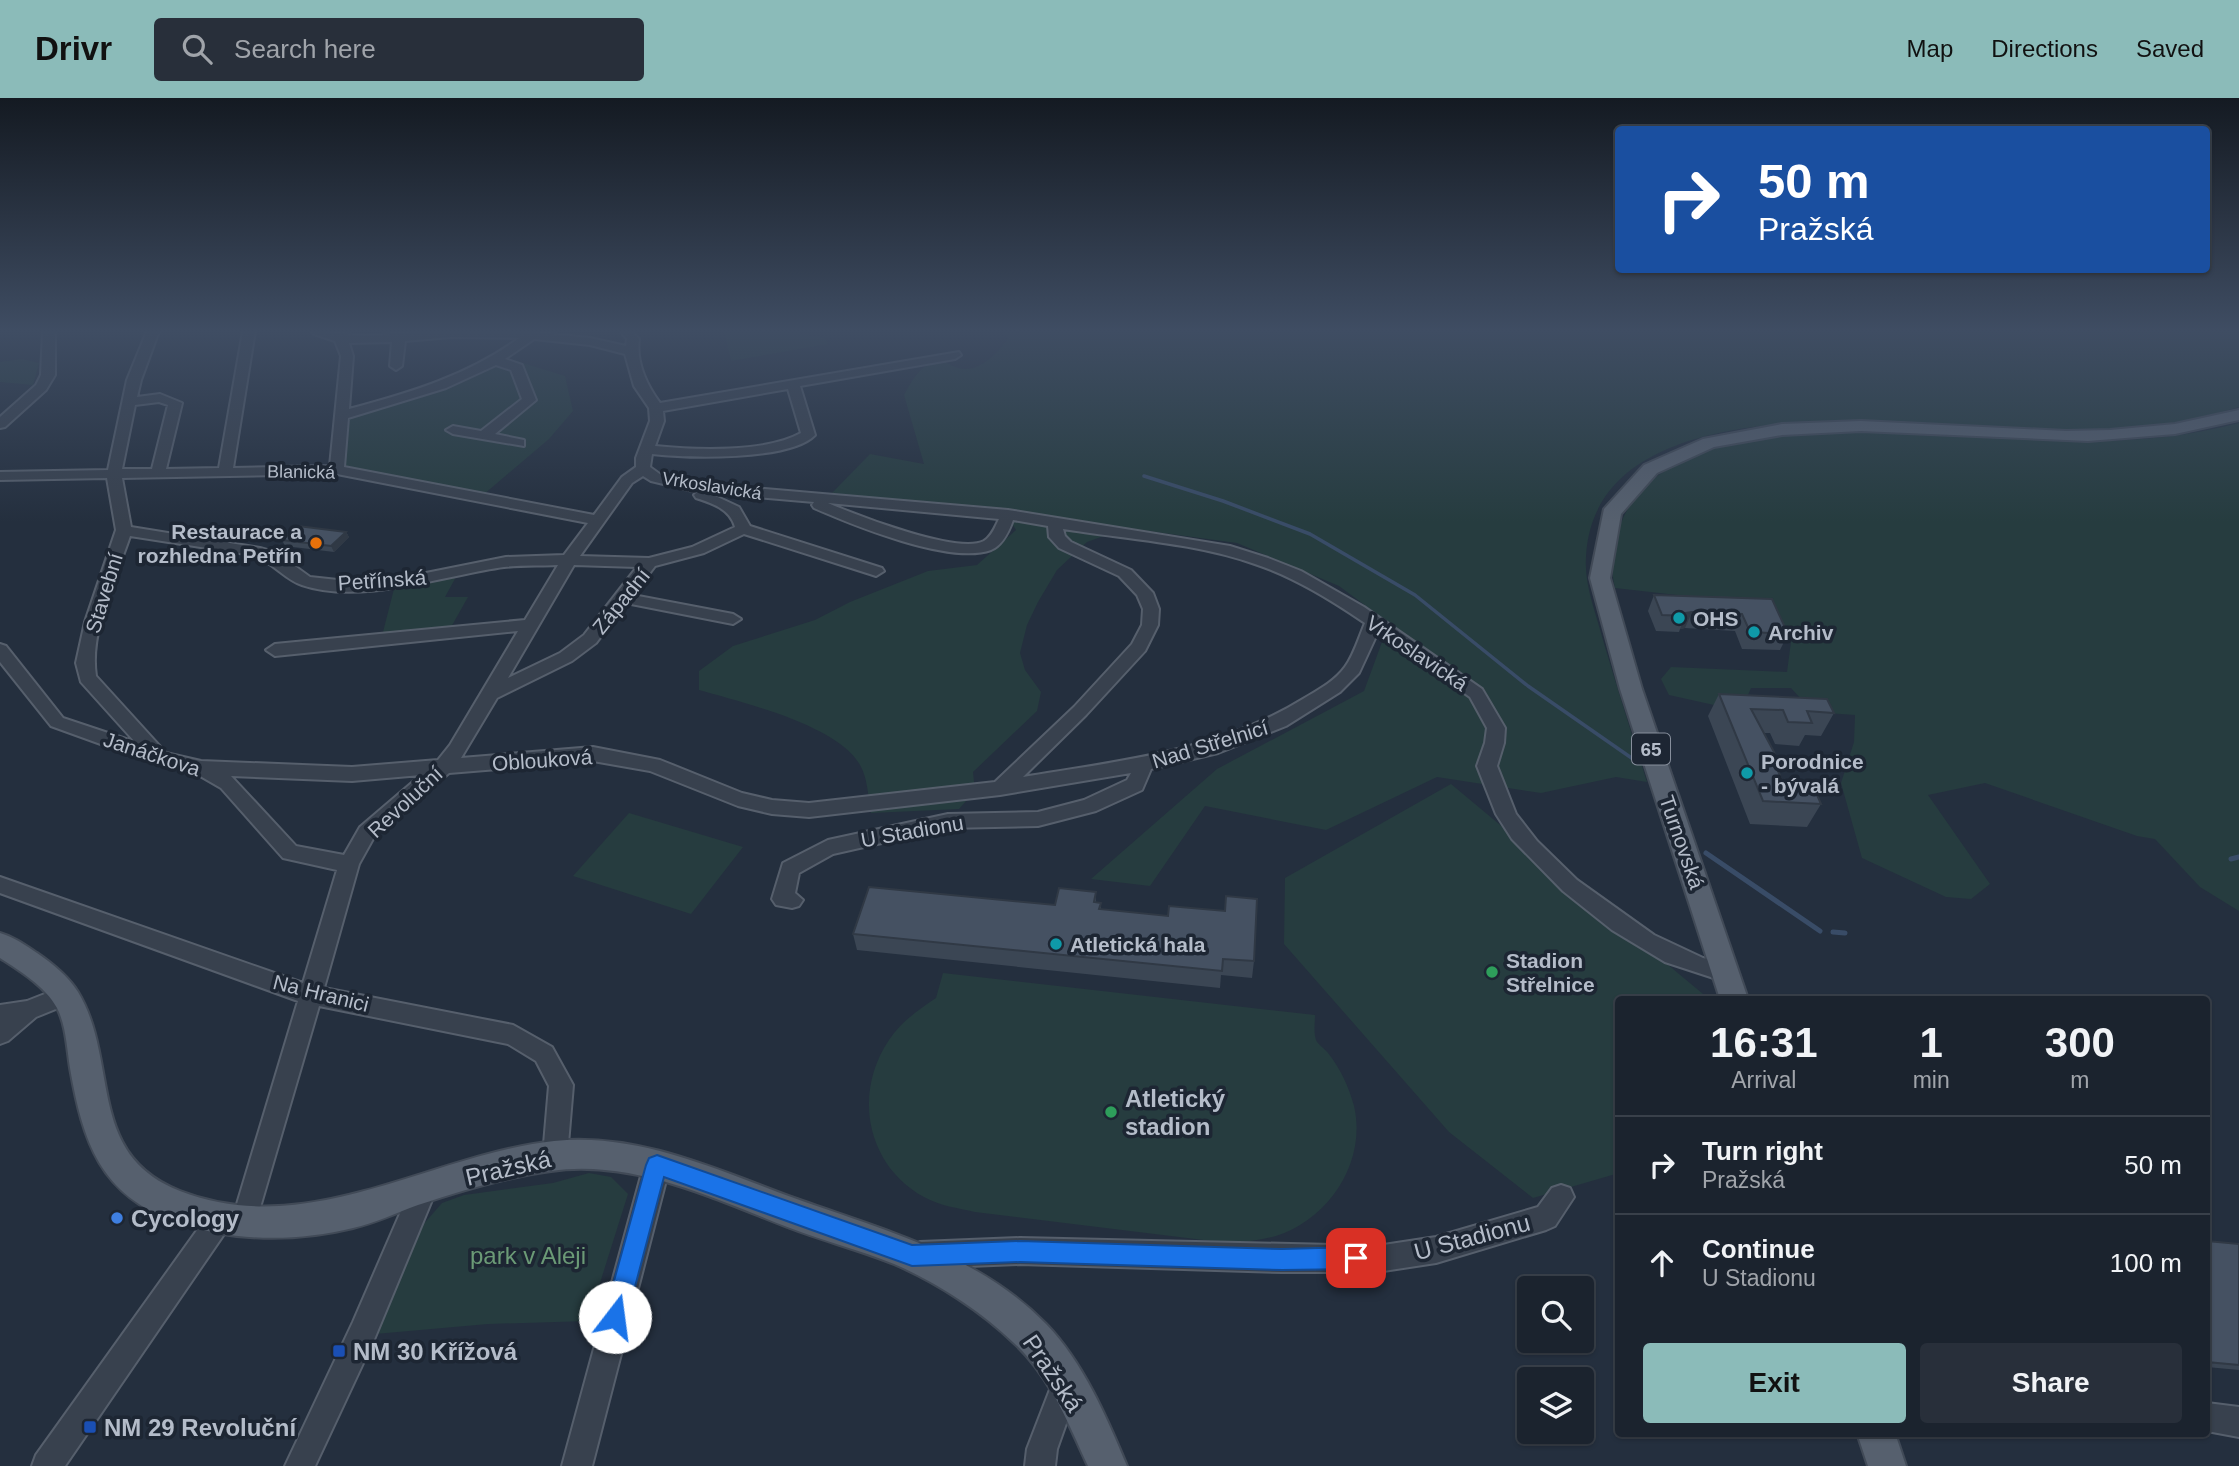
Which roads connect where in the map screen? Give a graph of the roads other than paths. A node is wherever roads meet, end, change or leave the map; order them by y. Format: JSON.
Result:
{"nodes":[{"id":1,"x":32,"y":395,"type":"edge"},
{"id":2,"x":131,"y":395,"type":"edge"},
{"id":3,"x":238,"y":395,"type":"edge"},
{"id":4,"x":344,"y":395,"type":"edge"},
{"id":5,"x":412,"y":395,"type":"edge"},
{"id":6,"x":527,"y":395,"type":"edge"},
{"id":7,"x":647,"y":395,"type":"edge"},
{"id":8,"x":728,"y":395,"type":"edge"},
{"id":9,"x":796,"y":395,"type":"edge"},
{"id":10,"x":129,"y":402,"type":"junction"},
{"id":11,"x":656,"y":408,"type":"junction"},
{"id":12,"x":343,"y":415,"type":"junction"},
{"id":13,"x":2239,"y":415,"type":"edge"},
{"id":14,"x":0,"y":424,"type":"edge"},
{"id":15,"x":453,"y":430,"type":"dead end"},
{"id":16,"x":484,"y":436,"type":"junction"},
{"id":17,"x":519,"y":443,"type":"dead end"},
{"id":18,"x":647,"y":449,"type":"junction"},
{"id":19,"x":643,"y":469,"type":"junction"},
{"id":20,"x":337,"y":470,"type":"junction"},
{"id":21,"x":225,"y":472,"type":"junction"},
{"id":22,"x":158,"y":474,"type":"junction"},
{"id":23,"x":114,"y":475,"type":"junction"},
{"id":24,"x":0,"y":476,"type":"edge"},
{"id":25,"x":665,"y":481,"type":"junction"},
{"id":26,"x":806,"y":498,"type":"junction"},
{"id":27,"x":1008,"y":515,"type":"junction"},
{"id":28,"x":598,"y":520,"type":"junction"},
{"id":29,"x":1055,"y":523,"type":"junction"},
{"id":30,"x":743,"y":529,"type":"junction"},
{"id":31,"x":124,"y":530,"type":"junction"},
{"id":32,"x":569,"y":560,"type":"junction"},
{"id":33,"x":649,"y":563,"type":"junction"},
{"id":34,"x":876,"y":571,"type":"dead end"},
{"id":35,"x":624,"y":598,"type":"junction"},
{"id":36,"x":733,"y":619,"type":"dead end"},
{"id":37,"x":1373,"y":623,"type":"junction"},
{"id":38,"x":530,"y":625,"type":"junction"},
{"id":39,"x":0,"y":650,"type":"edge"},
{"id":40,"x":275,"y":650,"type":"dead end"},
{"id":41,"x":492,"y":693,"type":"junction"},
{"id":42,"x":160,"y":758,"type":"junction"},
{"id":43,"x":1144,"y":764,"type":"junction"},
{"id":44,"x":201,"y":768,"type":"junction"},
{"id":45,"x":442,"y":768,"type":"junction"},
{"id":46,"x":1000,"y":788,"type":"junction"},
{"id":47,"x":349,"y":864,"type":"junction"},
{"id":48,"x":0,"y":885,"type":"edge"},
{"id":49,"x":792,"y":900,"type":"dead end"},
{"id":50,"x":0,"y":944,"type":"edge"},
{"id":51,"x":1730,"y":986,"type":"edge"},
{"id":52,"x":65,"y":995,"type":"junction"},
{"id":53,"x":309,"y":995,"type":"junction"},
{"id":54,"x":29,"y":1010,"type":"junction"},
{"id":55,"x":0,"y":1015,"type":"edge"},
{"id":56,"x":0,"y":1034,"type":"edge"},
{"id":57,"x":555,"y":1156,"type":"junction"},
{"id":58,"x":657,"y":1165,"type":"junction"},
{"id":59,"x":424,"y":1188,"type":"junction"},
{"id":60,"x":1561,"y":1197,"type":"dead end"},
{"id":61,"x":233,"y":1218,"type":"junction"},
{"id":62,"x":912,"y":1255,"type":"junction"},
{"id":63,"x":1066,"y":1384,"type":"junction"},
{"id":64,"x":2210,"y":1417,"type":"edge"},
{"id":65,"x":2239,"y":1422,"type":"edge"},
{"id":66,"x":1877,"y":1437,"type":"edge"},
{"id":67,"x":47,"y":1466,"type":"edge"},
{"id":68,"x":300,"y":1466,"type":"edge"},
{"id":69,"x":577,"y":1466,"type":"edge"},
{"id":70,"x":1040,"y":1466,"type":"edge"},
{"id":71,"x":1108,"y":1466,"type":"edge"},
{"id":72,"x":1887,"y":1466,"type":"edge"}],
"edges":[{"from":1,"to":14,"type":"street"},
{"from":2,"to":10,"type":"street","name":"Stavební"},
{"from":3,"to":21,"type":"street"},
{"from":4,"to":12,"type":"street"},
{"from":5,"to":12,"type":"street"},
{"from":6,"to":16,"type":"street"},
{"from":7,"to":11,"type":"street"},
{"from":8,"to":11,"type":"street"},
{"from":9,"to":18,"type":"street"},
{"from":10,"to":22,"type":"street"},
{"from":10,"to":23,"type":"street","name":"Stavební"},
{"from":11,"to":18,"type":"street","name":"Vrkoslavická"},
{"from":12,"to":20,"type":"street"},
{"from":13,"to":51,"type":"main road","name":"Turnovská","number":"65"},
{"from":15,"to":16,"type":"street"},
{"from":16,"to":17,"type":"street"},
{"from":18,"to":19,"type":"street","name":"Vrkoslavická"},
{"from":19,"to":25,"type":"street","name":"Vrkoslavická"},
{"from":19,"to":28,"type":"street","name":"Revoluční"},
{"from":20,"to":21,"type":"street","name":"Blanická"},
{"from":20,"to":28,"type":"street","name":"Blanická"},
{"from":21,"to":22,"type":"street","name":"Blanická"},
{"from":22,"to":23,"type":"street","name":"Blanická"},
{"from":23,"to":24,"type":"street","name":"Blanická"},
{"from":23,"to":31,"type":"street","name":"Stavební"},
{"from":25,"to":26,"type":"street","name":"Vrkoslavická"},
{"from":25,"to":30,"type":"street"},
{"from":26,"to":27,"type":"street","name":"Vrkoslavická"},
{"from":26,"to":27,"type":"street","name":"Vrkoslavická"},
{"from":27,"to":29,"type":"street","name":"Vrkoslavická"},
{"from":28,"to":32,"type":"street","name":"Revoluční"},
{"from":29,"to":37,"type":"street","name":"Vrkoslavická"},
{"from":29,"to":46,"type":"street"},
{"from":30,"to":33,"type":"street","name":"Západní"},
{"from":30,"to":34,"type":"street"},
{"from":31,"to":32,"type":"street","name":"Petřínská"},
{"from":31,"to":42,"type":"street","name":"Stavební"},
{"from":32,"to":33,"type":"street","name":"Petřínská"},
{"from":32,"to":38,"type":"street","name":"Revoluční"},
{"from":33,"to":35,"type":"street","name":"Západní"},
{"from":35,"to":36,"type":"street"},
{"from":35,"to":41,"type":"street","name":"Západní"},
{"from":37,"to":43,"type":"street","name":"Nad Střelnicí"},
{"from":37,"to":51,"type":"street","name":"Vrkoslavická"},
{"from":38,"to":40,"type":"street"},
{"from":38,"to":41,"type":"street","name":"Revoluční"},
{"from":39,"to":42,"type":"street","name":"Janáčkova"},
{"from":41,"to":45,"type":"street","name":"Revoluční"},
{"from":42,"to":44,"type":"street","name":"Janáčkova"},
{"from":43,"to":46,"type":"street","name":"Nad Střelnicí"},
{"from":43,"to":49,"type":"street","name":"U Stadionu"},
{"from":44,"to":45,"type":"street","name":"Oblouková"},
{"from":44,"to":47,"type":"street","name":"Janáčkova"},
{"from":45,"to":46,"type":"street","name":"Oblouková"},
{"from":45,"to":47,"type":"street","name":"Revoluční"},
{"from":47,"to":53,"type":"street","name":"Revoluční"},
{"from":48,"to":53,"type":"street","name":"Na Hranici"},
{"from":50,"to":52,"type":"main road","name":"Pražská"},
{"from":52,"to":54,"type":"street"},
{"from":52,"to":61,"type":"main road","name":"Pražská"},
{"from":53,"to":57,"type":"street","name":"Na Hranici"},
{"from":53,"to":61,"type":"street","name":"Revoluční"},
{"from":54,"to":55,"type":"street"},
{"from":54,"to":56,"type":"street"},
{"from":57,"to":58,"type":"main road","name":"Pražská"},
{"from":57,"to":59,"type":"main road","name":"Pražská"},
{"from":58,"to":62,"type":"main road","name":"Pražská"},
{"from":58,"to":69,"type":"street"},
{"from":59,"to":61,"type":"main road","name":"Pražská"},
{"from":59,"to":68,"type":"street"},
{"from":60,"to":62,"type":"street","name":"U Stadionu"},
{"from":61,"to":67,"type":"street","name":"Revoluční"},
{"from":62,"to":63,"type":"main road","name":"Pražská"},
{"from":63,"to":70,"type":"street"},
{"from":63,"to":71,"type":"main road","name":"Pražská"},
{"from":64,"to":65,"type":"street"},
{"from":66,"to":72,"type":"main road"}]}
